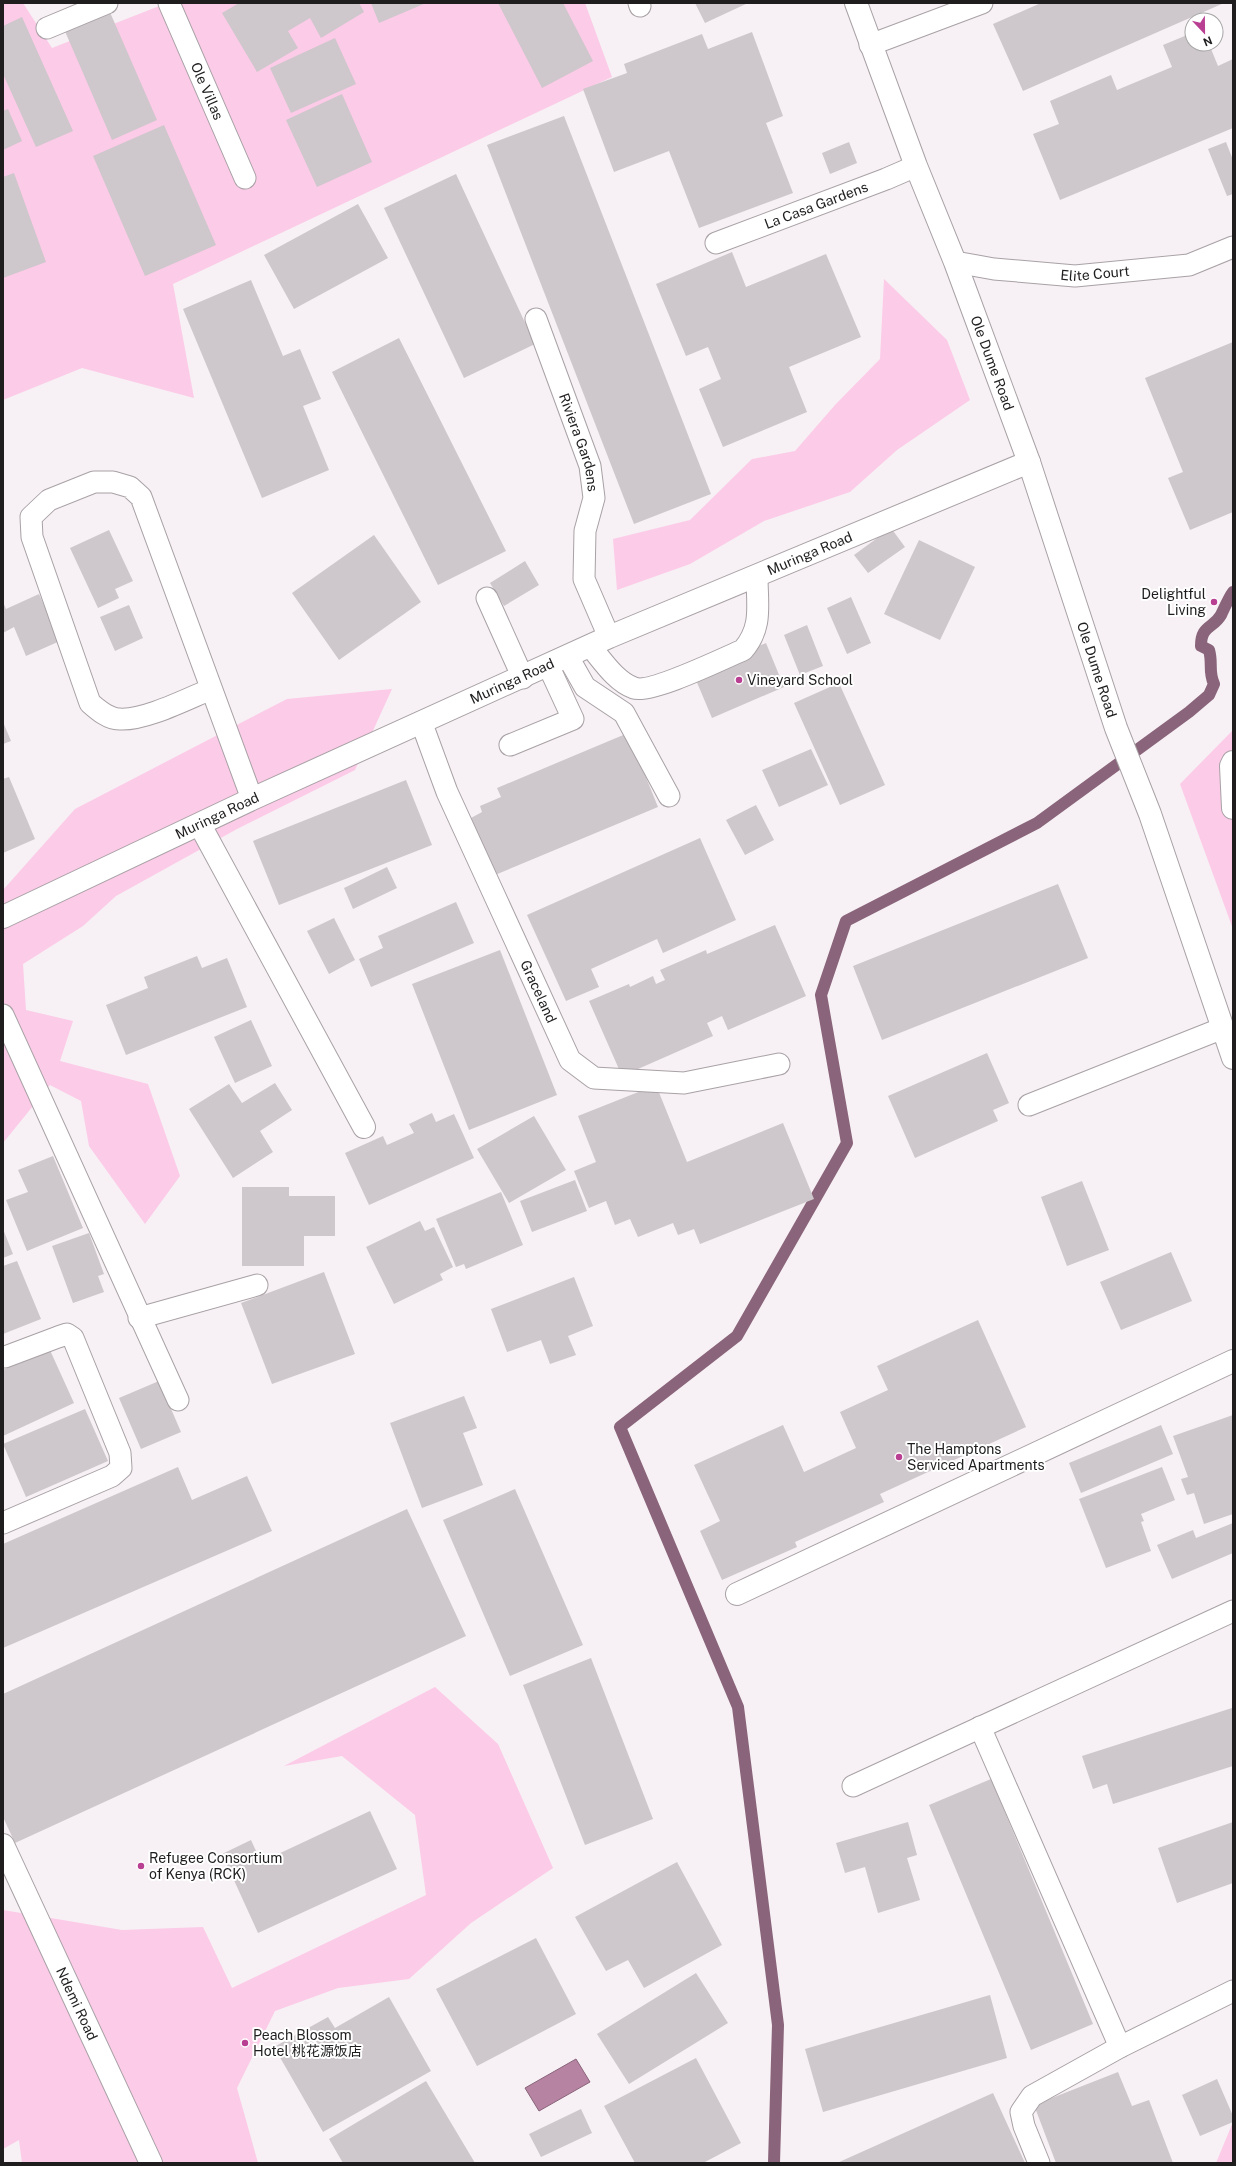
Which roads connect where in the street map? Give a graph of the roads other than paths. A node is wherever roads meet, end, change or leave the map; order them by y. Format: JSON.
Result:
{"nodes":[{"id":1,"x":107,"y":3,"type":"edge"},
{"id":2,"x":169,"y":3,"type":"edge"},
{"id":3,"x":856,"y":3,"type":"edge"},
{"id":4,"x":982,"y":3,"type":"edge"},
{"id":5,"x":47,"y":28,"type":"dead end"},
{"id":6,"x":870,"y":45,"type":"junction"},
{"id":7,"x":916,"y":166,"type":"junction"},
{"id":8,"x":245,"y":178,"type":"dead end"},
{"id":9,"x":716,"y":243,"type":"dead end"},
{"id":10,"x":1233,"y":247,"type":"edge"},
{"id":11,"x":955,"y":262,"type":"junction"},
{"id":12,"x":536,"y":319,"type":"dead end"},
{"id":13,"x":1029,"y":462,"type":"junction"},
{"id":14,"x":757,"y":576,"type":"junction"},
{"id":15,"x":487,"y":598,"type":"dead end"},
{"id":16,"x":599,"y":642,"type":"junction"},
{"id":17,"x":558,"y":661,"type":"junction"},
{"id":18,"x":523,"y":678,"type":"junction"},
{"id":19,"x":211,"y":690,"type":"junction"},
{"id":20,"x":422,"y":724,"type":"junction"},
{"id":21,"x":510,"y":745,"type":"dead end"},
{"id":22,"x":1233,"y":762,"type":"edge"},
{"id":23,"x":669,"y":796,"type":"dead end"},
{"id":24,"x":252,"y":799,"type":"junction"},
{"id":25,"x":1233,"y":808,"type":"edge"},
{"id":26,"x":200,"y":825,"type":"junction"},
{"id":27,"x":3,"y":917,"type":"edge"},
{"id":28,"x":3,"y":1015,"type":"edge"},
{"id":29,"x":1223,"y":1028,"type":"junction"},
{"id":30,"x":1233,"y":1058,"type":"edge"},
{"id":31,"x":779,"y":1064,"type":"dead end"},
{"id":32,"x":1029,"y":1105,"type":"dead end"},
{"id":33,"x":364,"y":1127,"type":"dead end"},
{"id":34,"x":257,"y":1285,"type":"dead end"},
{"id":35,"x":139,"y":1318,"type":"junction"},
{"id":36,"x":4,"y":1356,"type":"dead end"},
{"id":37,"x":1233,"y":1361,"type":"edge"},
{"id":38,"x":178,"y":1400,"type":"dead end"},
{"id":39,"x":3,"y":1523,"type":"edge"},
{"id":40,"x":737,"y":1594,"type":"dead end"},
{"id":41,"x":1233,"y":1612,"type":"edge"},
{"id":42,"x":980,"y":1728,"type":"junction"},
{"id":43,"x":853,"y":1786,"type":"dead end"},
{"id":44,"x":3,"y":1845,"type":"edge"},
{"id":45,"x":1233,"y":1990,"type":"edge"},
{"id":46,"x":1120,"y":2047,"type":"junction"},
{"id":47,"x":151,"y":2163,"type":"edge"},
{"id":48,"x":1039,"y":2163,"type":"edge"}],
"edges":[{"from":1,"to":5,"type":"lane"},
{"from":2,"to":8,"type":"lane","name":"Ole Villas"},
{"from":3,"to":6,"type":"street","name":"Ole Dume Road"},
{"from":4,"to":6,"type":"lane"},
{"from":6,"to":7,"type":"street","name":"Ole Dume Road"},
{"from":7,"to":9,"type":"lane","name":"La Casa Gardens"},
{"from":7,"to":11,"type":"street","name":"Ole Dume Road"},
{"from":10,"to":11,"type":"lane","name":"Elite Court"},
{"from":11,"to":13,"type":"street","name":"Ole Dume Road"},
{"from":12,"to":16,"type":"lane","name":"Riviera Gardens"},
{"from":13,"to":14,"type":"street","name":"Muringa Road"},
{"from":13,"to":29,"type":"street","name":"Ole Dume Road"},
{"from":14,"to":16,"type":"street","name":"Muringa Road"},
{"from":14,"to":16,"type":"lane","name":"Riviera Gardens"},
{"from":15,"to":18,"type":"lane"},
{"from":16,"to":17,"type":"street","name":"Muringa Road"},
{"from":17,"to":18,"type":"street","name":"Muringa Road"},
{"from":17,"to":21,"type":"lane"},
{"from":17,"to":23,"type":"lane"},
{"from":18,"to":20,"type":"street","name":"Muringa Road"},
{"from":19,"to":19,"type":"lane"},
{"from":19,"to":24,"type":"lane"},
{"from":20,"to":24,"type":"street","name":"Muringa Road"},
{"from":20,"to":31,"type":"lane","name":"Graceland"},
{"from":22,"to":25,"type":"street"},
{"from":24,"to":26,"type":"street","name":"Muringa Road"},
{"from":26,"to":27,"type":"street","name":"Muringa Road"},
{"from":26,"to":33,"type":"street"},
{"from":28,"to":35,"type":"lane"},
{"from":29,"to":30,"type":"street"},
{"from":29,"to":32,"type":"lane"},
{"from":34,"to":35,"type":"lane"},
{"from":35,"to":38,"type":"lane"},
{"from":36,"to":39,"type":"lane"},
{"from":37,"to":40,"type":"street"},
{"from":41,"to":42,"type":"lane"},
{"from":42,"to":43,"type":"lane"},
{"from":42,"to":46,"type":"lane"},
{"from":44,"to":47,"type":"street","name":"Ndemi Road"},
{"from":45,"to":46,"type":"lane"},
{"from":46,"to":48,"type":"lane"}]}
